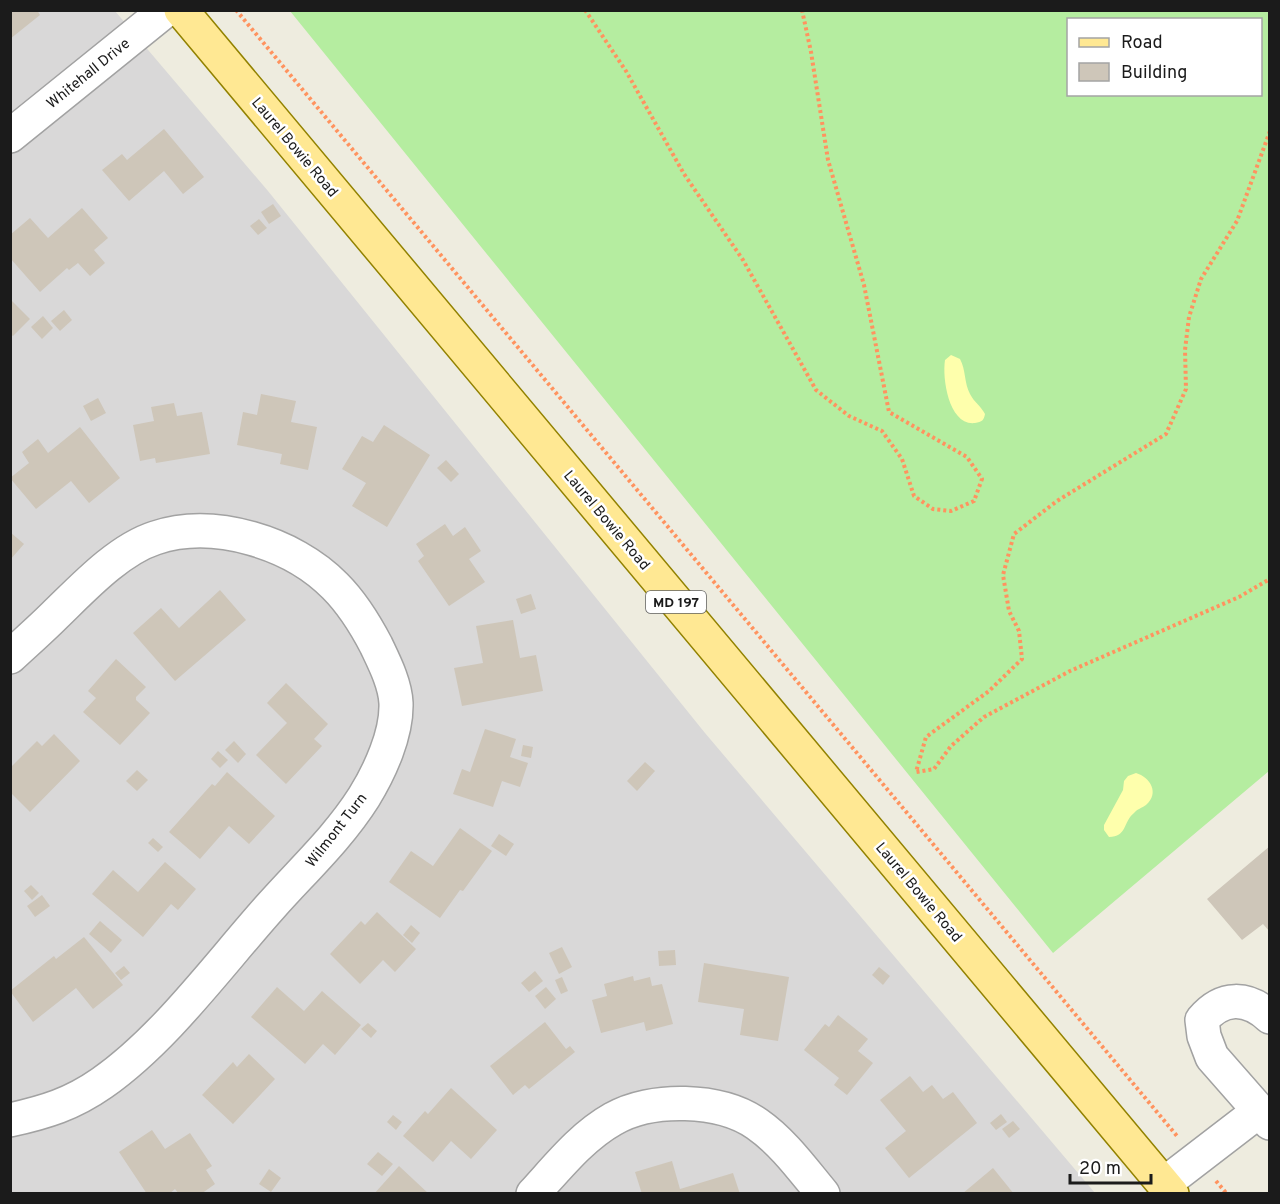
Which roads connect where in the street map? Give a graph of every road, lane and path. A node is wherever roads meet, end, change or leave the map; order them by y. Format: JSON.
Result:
{"nodes":[{"id":1,"x":166,"y":10,"type":"edge"},
{"id":2,"x":182,"y":10,"type":"edge"},
{"id":3,"x":236,"y":10,"type":"edge"},
{"id":4,"x":585,"y":10,"type":"edge"},
{"id":5,"x":802,"y":10,"type":"edge"},
{"id":6,"x":1269,"y":132,"type":"edge"},
{"id":7,"x":10,"y":136,"type":"edge"},
{"id":8,"x":1269,"y":579,"type":"edge"},
{"id":9,"x":10,"y":657,"type":"edge"},
{"id":10,"x":1269,"y":1017,"type":"edge"},
{"id":11,"x":1266,"y":1119,"type":"edge"},
{"id":12,"x":10,"y":1120,"type":"edge"},
{"id":13,"x":1197,"y":1159,"type":"junction"},
{"id":14,"x":1168,"y":1189,"type":"edge"},
{"id":15,"x":533,"y":1194,"type":"edge"},
{"id":16,"x":823,"y":1194,"type":"edge"},
{"id":17,"x":1227,"y":1194,"type":"edge"}],
"edges":[{"from":1,"to":7,"type":"street","name":"Whitehall Drive"},
{"from":2,"to":14,"type":"main road","name":"Laurel Bowie Road","number":"MD 197"},
{"from":3,"to":13,"type":"path"},
{"from":4,"to":5,"type":"path"},
{"from":6,"to":8,"type":"path"},
{"from":9,"to":12,"type":"street","name":"Wilmont Turn"},
{"from":10,"to":11,"type":"street"},
{"from":11,"to":13,"type":"street"},
{"from":13,"to":14,"type":"street"},
{"from":13,"to":17,"type":"path"},
{"from":15,"to":16,"type":"street"}]}
